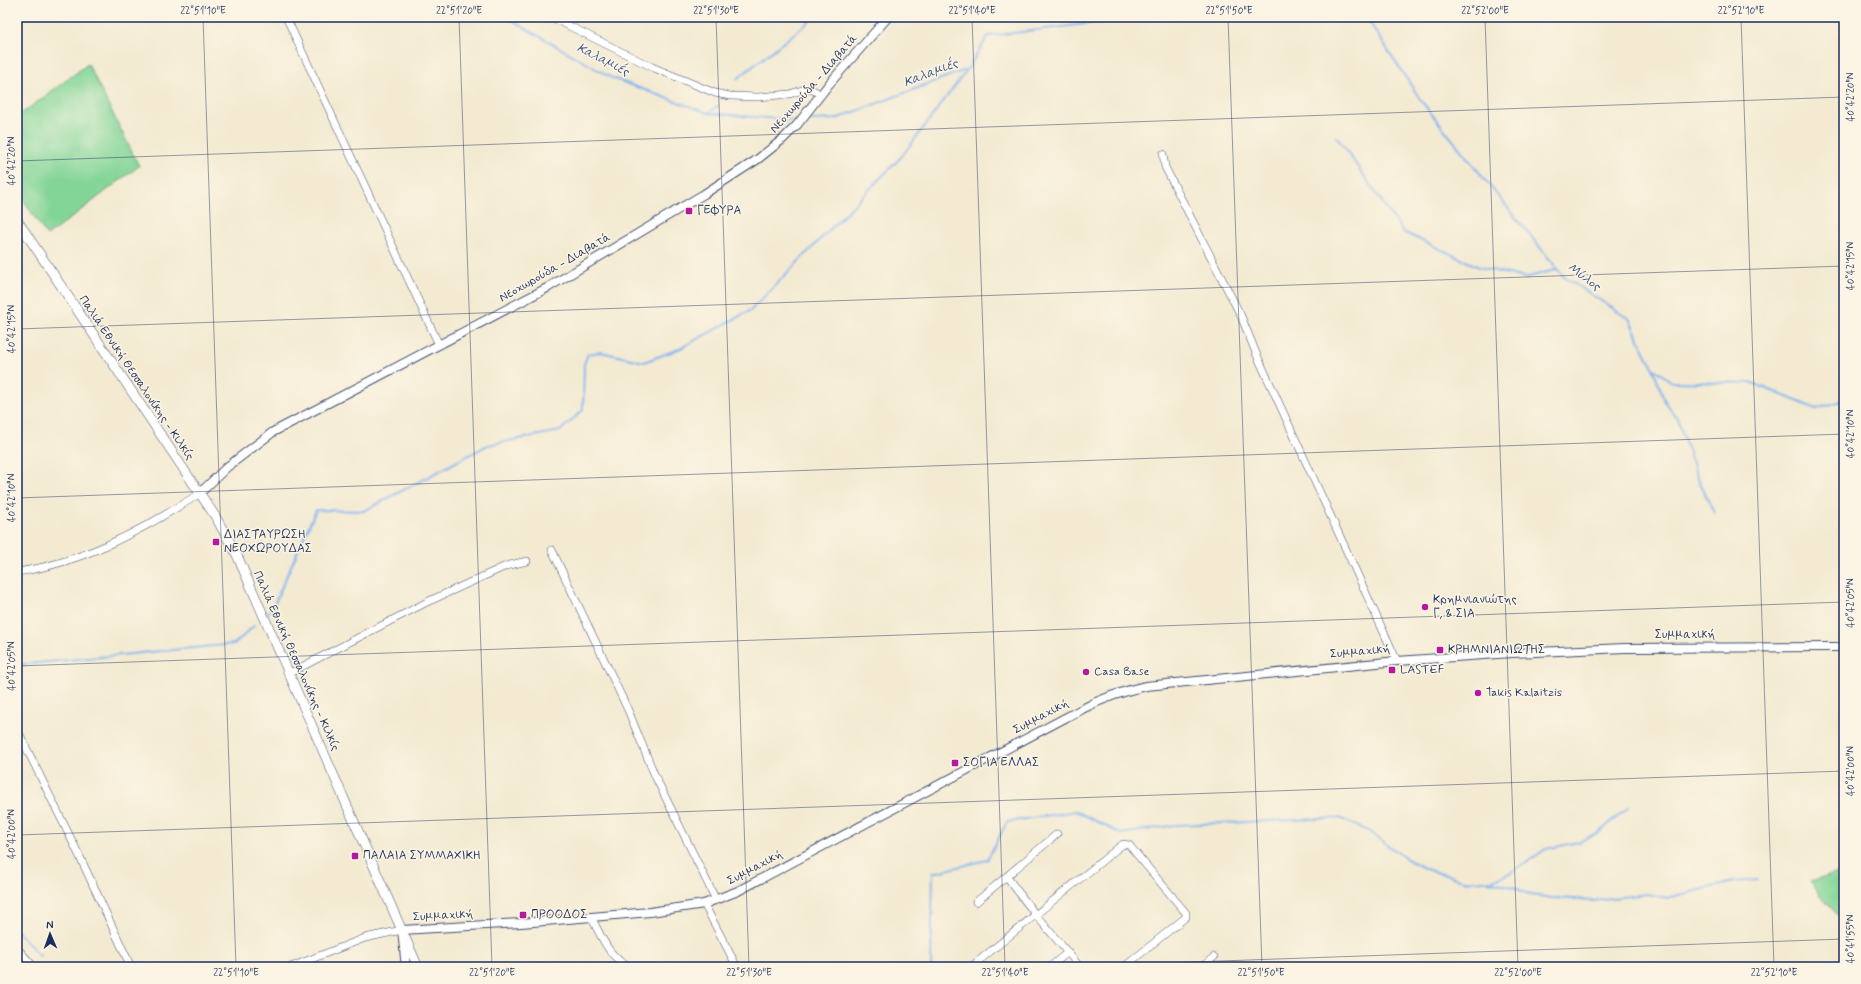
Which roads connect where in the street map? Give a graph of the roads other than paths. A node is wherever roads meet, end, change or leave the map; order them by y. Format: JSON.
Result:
{"nodes":[{"id":1,"x":286,"y":17,"type":"edge"},
{"id":2,"x":551,"y":17,"type":"edge"},
{"id":3,"x":888,"y":17,"type":"edge"},
{"id":4,"x":821,"y":95,"type":"junction"},
{"id":5,"x":1163,"y":154,"type":"dead end"},
{"id":6,"x":17,"y":220,"type":"edge"},
{"id":7,"x":439,"y":345,"type":"junction"},
{"id":8,"x":199,"y":494,"type":"junction"},
{"id":9,"x":552,"y":550,"type":"dead end"},
{"id":10,"x":527,"y":562,"type":"dead end"},
{"id":11,"x":17,"y":572,"type":"edge"},
{"id":12,"x":1844,"y":647,"type":"edge"},
{"id":13,"x":1397,"y":661,"type":"junction"},
{"id":14,"x":288,"y":674,"type":"junction"},
{"id":15,"x":17,"y":729,"type":"edge"},
{"id":16,"x":1057,"y":834,"type":"dead end"},
{"id":17,"x":1007,"y":877,"type":"junction"},
{"id":18,"x":716,"y":900,"type":"junction"},
{"id":19,"x":976,"y":902,"type":"dead end"},
{"id":20,"x":704,"y":904,"type":"junction"},
{"id":21,"x":1035,"y":914,"type":"junction"},
{"id":22,"x":591,"y":917,"type":"junction"},
{"id":23,"x":402,"y":930,"type":"junction"},
{"id":24,"x":17,"y":948,"type":"edge"},
{"id":25,"x":1068,"y":952,"type":"junction"},
{"id":26,"x":1214,"y":957,"type":"dead end"},
{"id":27,"x":34,"y":967,"type":"edge"},
{"id":28,"x":131,"y":967,"type":"edge"},
{"id":29,"x":291,"y":967,"type":"edge"},
{"id":30,"x":406,"y":967,"type":"edge"},
{"id":31,"x":419,"y":967,"type":"edge"},
{"id":32,"x":630,"y":967,"type":"edge"},
{"id":33,"x":737,"y":967,"type":"edge"},
{"id":34,"x":971,"y":967,"type":"edge"},
{"id":35,"x":1050,"y":967,"type":"edge"},
{"id":36,"x":1080,"y":967,"type":"edge"},
{"id":37,"x":1124,"y":967,"type":"edge"},
{"id":38,"x":1202,"y":967,"type":"edge"}],
"edges":[{"from":1,"to":7,"type":"street"},
{"from":2,"to":4,"type":"street"},
{"from":3,"to":4,"type":"street","name":"Νεοχωρούδα - Διαβατά"},
{"from":4,"to":7,"type":"street","name":"Νεοχωρούδα - Διαβατά"},
{"from":5,"to":13,"type":"street"},
{"from":6,"to":8,"type":"main road","name":"Παλιά Εθνική Θεσσαλονίκης - Κιλκίς"},
{"from":7,"to":8,"type":"street","name":"Νεοχωρούδα - Διαβατά"},
{"from":8,"to":11,"type":"street"},
{"from":8,"to":14,"type":"main road","name":"Παλιά Εθνική Θεσσαλονίκης - Κιλκίς"},
{"from":9,"to":18,"type":"street"},
{"from":10,"to":14,"type":"street"},
{"from":12,"to":13,"type":"street","name":"Συμμαχική"},
{"from":13,"to":18,"type":"street","name":"Συμμαχική"},
{"from":14,"to":23,"type":"main road","name":"Παλιά Εθνική Θεσσαλονίκης - Κιλκίς"},
{"from":15,"to":28,"type":"street"},
{"from":16,"to":17,"type":"street"},
{"from":17,"to":19,"type":"street"},
{"from":17,"to":21,"type":"street"},
{"from":18,"to":20,"type":"street","name":"Συμμαχική"},
{"from":20,"to":22,"type":"street","name":"Συμμαχική"},
{"from":20,"to":33,"type":"street"},
{"from":21,"to":25,"type":"street"},
{"from":21,"to":34,"type":"street"},
{"from":21,"to":37,"type":"street"},
{"from":22,"to":23,"type":"street","name":"Συμμαχική"},
{"from":22,"to":32,"type":"street"},
{"from":23,"to":29,"type":"street","name":"Συμμαχική"},
{"from":23,"to":30,"type":"street"},
{"from":23,"to":31,"type":"main road","name":"Παλιά Εθνική Θεσσαλονίκης - Κιλκίς"},
{"from":24,"to":27,"type":"street"},
{"from":25,"to":35,"type":"street"},
{"from":25,"to":36,"type":"street"},
{"from":26,"to":38,"type":"street"}]}
